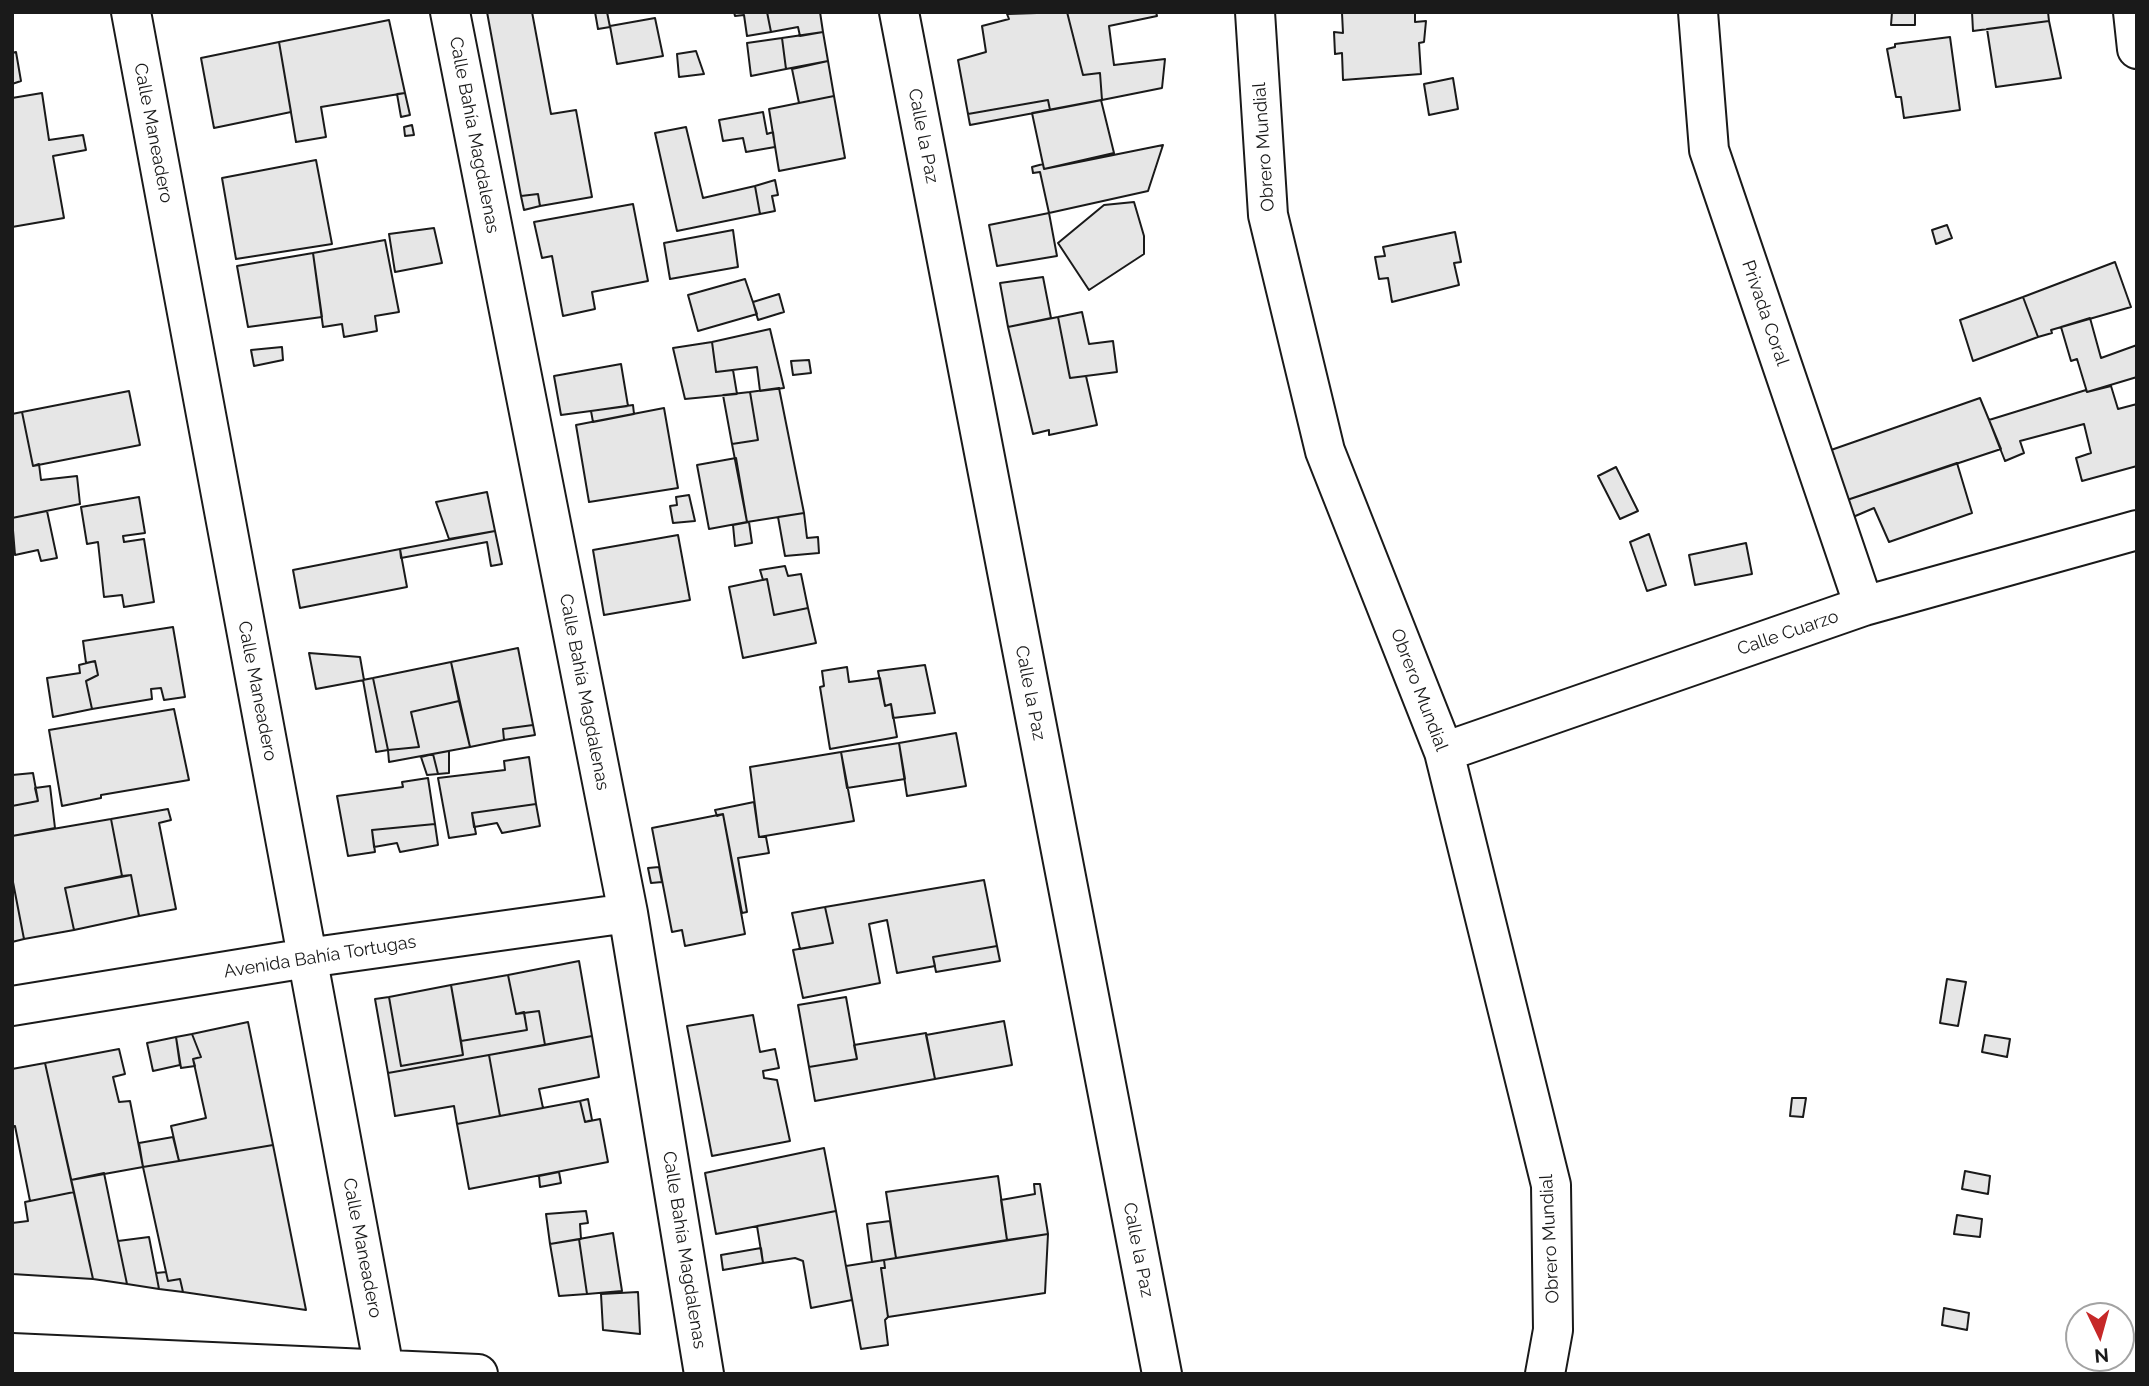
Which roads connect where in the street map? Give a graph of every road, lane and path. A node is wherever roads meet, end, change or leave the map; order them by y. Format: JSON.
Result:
{"nodes":[{"id":1,"x":131,"y":12,"type":"edge"},
{"id":2,"x":450,"y":12,"type":"edge"},
{"id":3,"x":899,"y":12,"type":"edge"},
{"id":4,"x":1255,"y":12,"type":"edge"},
{"id":5,"x":1698,"y":12,"type":"edge"},
{"id":6,"x":2133,"y":12,"type":"edge"},
{"id":7,"x":2137,"y":49,"type":"edge"},
{"id":8,"x":2137,"y":530,"type":"edge"},
{"id":9,"x":1864,"y":606,"type":"junction"},
{"id":10,"x":1444,"y":752,"type":"junction"},
{"id":11,"x":628,"y":913,"type":"junction"},
{"id":12,"x":307,"y":958,"type":"junction"},
{"id":13,"x":12,"y":1006,"type":"edge"},
{"id":14,"x":12,"y":1353,"type":"edge"},
{"id":15,"x":384,"y":1369,"type":"junction"},
{"id":16,"x":478,"y":1374,"type":"edge"},
{"id":17,"x":704,"y":1374,"type":"edge"},
{"id":18,"x":1162,"y":1374,"type":"edge"},
{"id":19,"x":1545,"y":1374,"type":"edge"}],
"edges":[{"from":1,"to":12,"type":"street","name":"Calle Maneadero"},
{"from":2,"to":11,"type":"street","name":"Calle Bahía Magdalenas"},
{"from":3,"to":18,"type":"street","name":"Calle la Paz"},
{"from":4,"to":10,"type":"street","name":"Obrero Mundial"},
{"from":5,"to":9,"type":"street","name":"Privada Coral"},
{"from":6,"to":7,"type":"street"},
{"from":8,"to":9,"type":"street","name":"Calle Cuarzo"},
{"from":9,"to":10,"type":"street","name":"Calle Cuarzo"},
{"from":10,"to":19,"type":"street","name":"Obrero Mundial"},
{"from":11,"to":12,"type":"street","name":"Avenida Bahía Tortugas"},
{"from":11,"to":17,"type":"street","name":"Calle Bahía Magdalenas"},
{"from":12,"to":13,"type":"street","name":"Avenida Bahía Tortugas"},
{"from":12,"to":15,"type":"street","name":"Calle Maneadero"},
{"from":14,"to":15,"type":"street"},
{"from":15,"to":16,"type":"street"}]}
